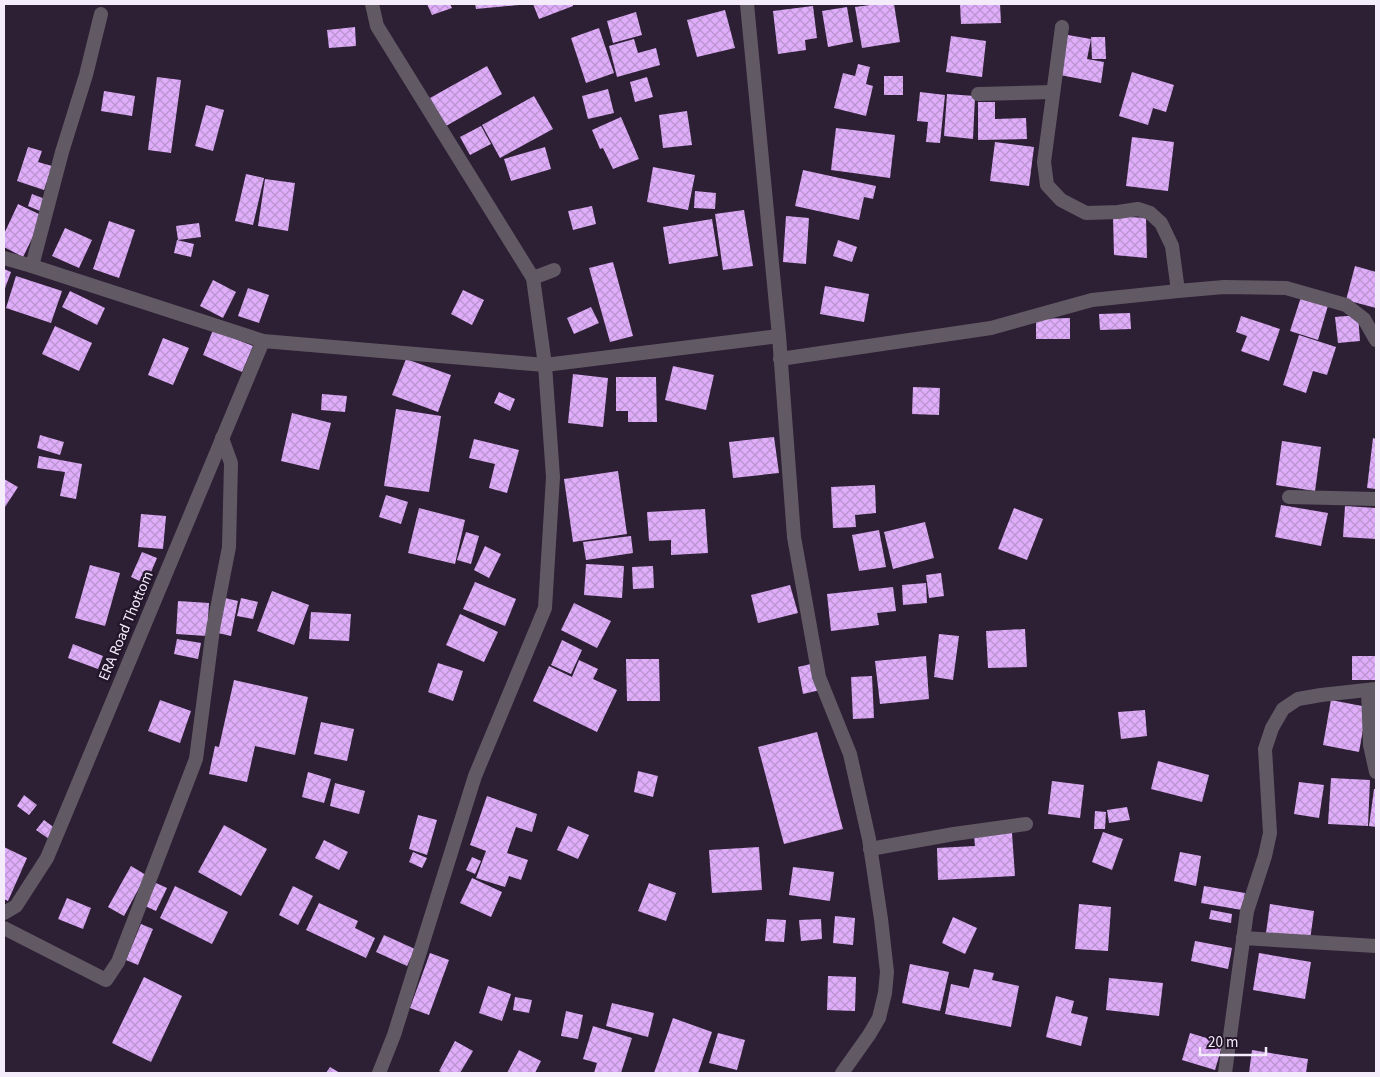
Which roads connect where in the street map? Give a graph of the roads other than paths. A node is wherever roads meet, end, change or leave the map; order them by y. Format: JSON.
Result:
{"nodes":[{"id":1,"x":372,"y":4,"type":"edge"},
{"id":2,"x":747,"y":4,"type":"edge"},
{"id":3,"x":101,"y":14,"type":"dead end"},
{"id":4,"x":1062,"y":27,"type":"dead end"},
{"id":5,"x":1053,"y":92,"type":"junction"},
{"id":6,"x":978,"y":94,"type":"dead end"},
{"id":7,"x":4,"y":258,"type":"edge"},
{"id":8,"x":32,"y":266,"type":"junction"},
{"id":9,"x":554,"y":270,"type":"dead end"},
{"id":10,"x":533,"y":278,"type":"junction"},
{"id":11,"x":1178,"y":290,"type":"junction"},
{"id":12,"x":779,"y":336,"type":"junction"},
{"id":13,"x":1376,"y":340,"type":"edge"},
{"id":14,"x":263,"y":341,"type":"junction"},
{"id":15,"x":780,"y":359,"type":"junction"},
{"id":16,"x":545,"y":365,"type":"junction"},
{"id":17,"x":222,"y":438,"type":"junction"},
{"id":18,"x":1289,"y":497,"type":"dead end"},
{"id":19,"x":1376,"y":499,"type":"edge"},
{"id":20,"x":1372,"y":690,"type":"edge"},
{"id":21,"x":1376,"y":772,"type":"edge"},
{"id":22,"x":1026,"y":824,"type":"dead end"},
{"id":23,"x":870,"y":849,"type":"junction"},
{"id":24,"x":4,"y":913,"type":"edge"},
{"id":25,"x":4,"y":928,"type":"edge"},
{"id":26,"x":1243,"y":938,"type":"junction"},
{"id":27,"x":1376,"y":946,"type":"edge"},
{"id":28,"x":378,"y":1073,"type":"edge"},
{"id":29,"x":842,"y":1073,"type":"edge"},
{"id":30,"x":1225,"y":1073,"type":"edge"}],
"edges":[{"from":1,"to":10,"type":"street"},
{"from":2,"to":12,"type":"street"},
{"from":3,"to":8,"type":"street"},
{"from":4,"to":5,"type":"street"},
{"from":5,"to":6,"type":"street"},
{"from":5,"to":11,"type":"street"},
{"from":7,"to":8,"type":"street"},
{"from":8,"to":14,"type":"street"},
{"from":9,"to":10,"type":"street"},
{"from":10,"to":16,"type":"street"},
{"from":11,"to":13,"type":"street"},
{"from":11,"to":15,"type":"street"},
{"from":12,"to":15,"type":"street"},
{"from":12,"to":16,"type":"street"},
{"from":14,"to":16,"type":"street"},
{"from":14,"to":17,"type":"street","name":"ERA Road Thottom"},
{"from":15,"to":23,"type":"street"},
{"from":16,"to":28,"type":"street"},
{"from":17,"to":24,"type":"street","name":"ERA Road Thottom"},
{"from":17,"to":25,"type":"street"},
{"from":18,"to":19,"type":"street"},
{"from":20,"to":21,"type":"street"},
{"from":20,"to":26,"type":"street"},
{"from":22,"to":23,"type":"street"},
{"from":23,"to":29,"type":"street"},
{"from":26,"to":27,"type":"street"},
{"from":26,"to":30,"type":"street"}]}
